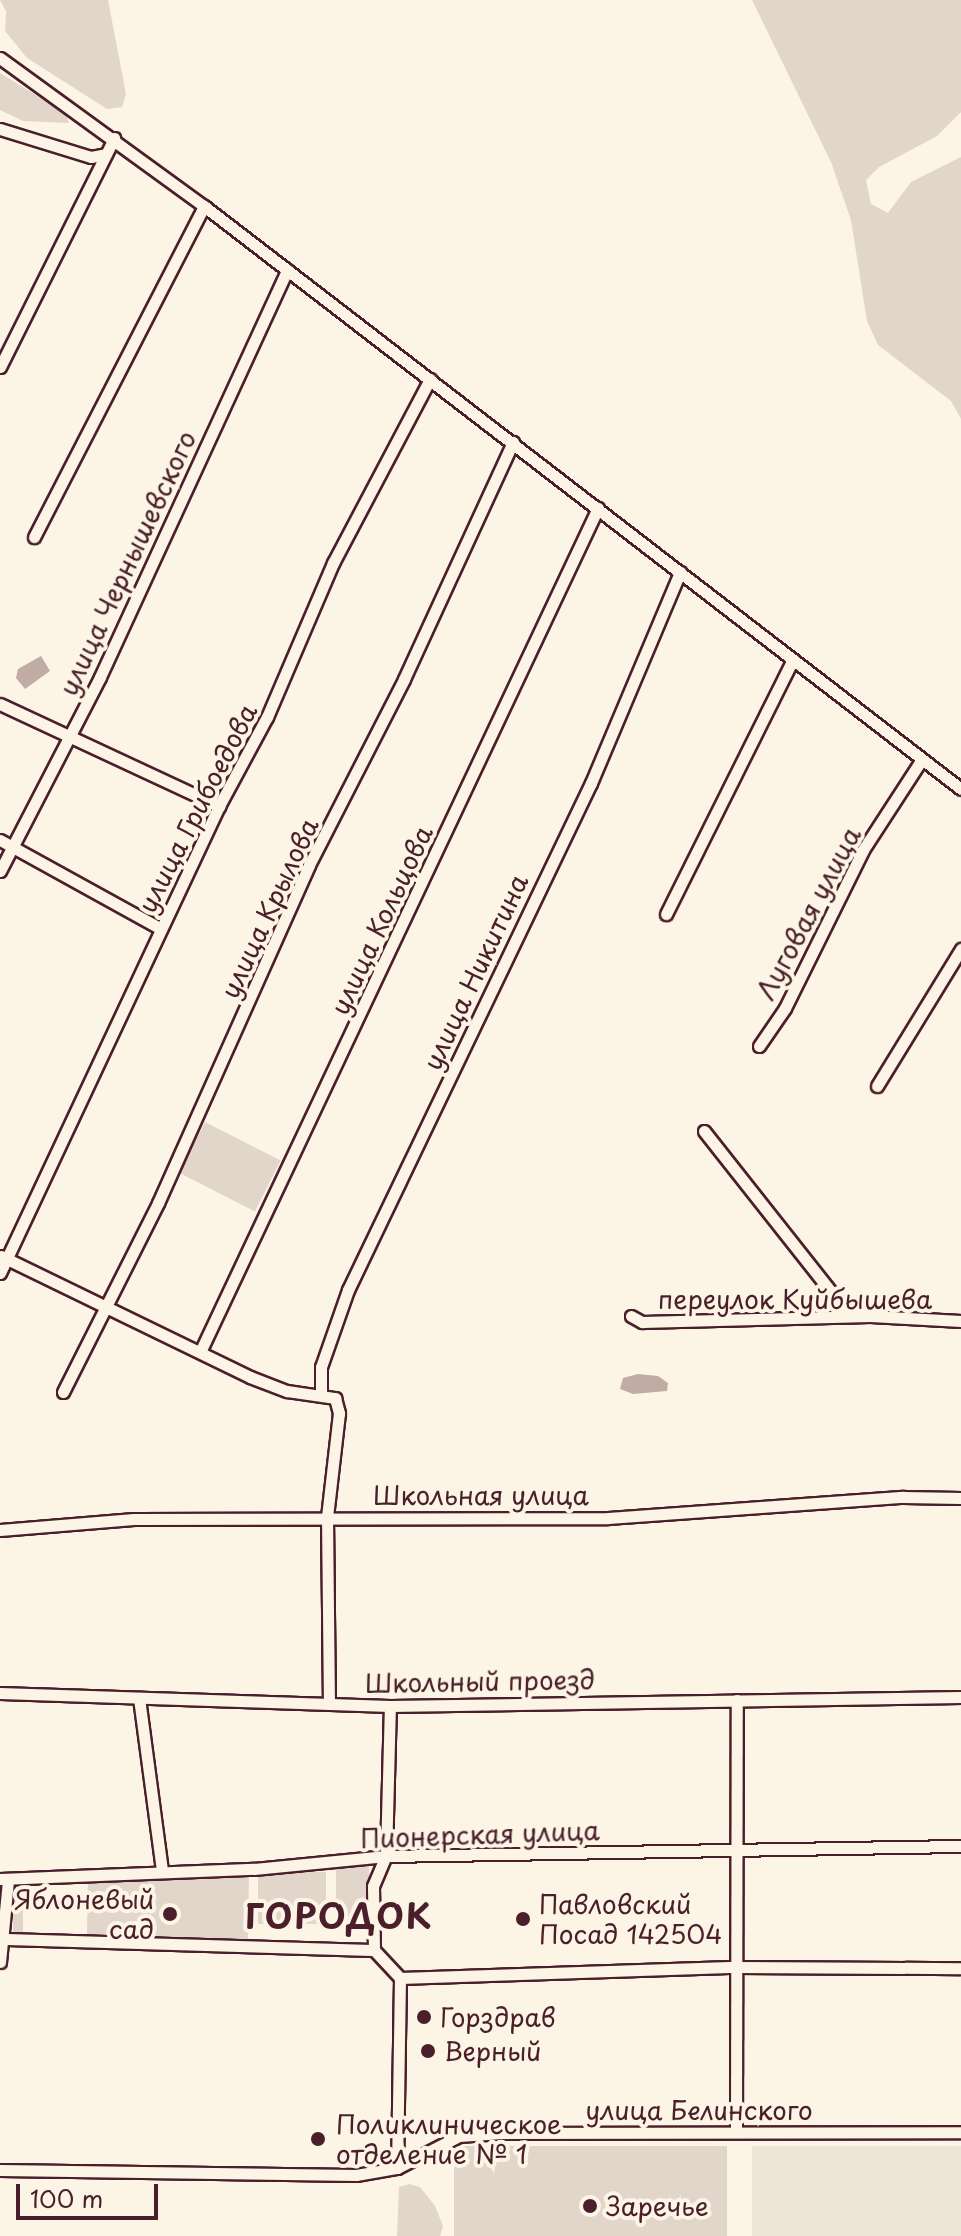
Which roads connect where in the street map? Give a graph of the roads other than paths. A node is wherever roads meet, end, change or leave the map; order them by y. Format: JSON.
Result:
{"nodes":[{"id":1,"x":0,"y":58,"type":"edge"},
{"id":2,"x":0,"y":129,"type":"edge"},
{"id":3,"x":114,"y":138,"type":"junction"},
{"id":4,"x":106,"y":154,"type":"junction"},
{"id":5,"x":204,"y":206,"type":"junction"},
{"id":6,"x":287,"y":270,"type":"junction"},
{"id":7,"x":0,"y":367,"type":"edge"},
{"id":8,"x":430,"y":379,"type":"junction"},
{"id":9,"x":513,"y":442,"type":"junction"},
{"id":10,"x":598,"y":508,"type":"junction"},
{"id":11,"x":34,"y":537,"type":"dead end"},
{"id":12,"x":680,"y":572,"type":"junction"},
{"id":13,"x":792,"y":661,"type":"junction"},
{"id":14,"x":0,"y":704,"type":"edge"},
{"id":15,"x":70,"y":735,"type":"junction"},
{"id":16,"x":922,"y":759,"type":"junction"},
{"id":17,"x":961,"y":789,"type":"edge"},
{"id":18,"x":219,"y":806,"type":"junction"},
{"id":19,"x":0,"y":840,"type":"edge"},
{"id":20,"x":13,"y":844,"type":"junction"},
{"id":21,"x":0,"y":871,"type":"edge"},
{"id":22,"x":666,"y":914,"type":"dead end"},
{"id":23,"x":161,"y":929,"type":"junction"},
{"id":24,"x":961,"y":949,"type":"edge"},
{"id":25,"x":759,"y":1046,"type":"dead end"},
{"id":26,"x":877,"y":1086,"type":"dead end"},
{"id":27,"x":704,"y":1131,"type":"dead end"},
{"id":28,"x":3,"y":1257,"type":"edge"},
{"id":29,"x":0,"y":1273,"type":"edge"},
{"id":30,"x":105,"y":1305,"type":"junction"},
{"id":31,"x":631,"y":1316,"type":"dead end"},
{"id":32,"x":870,"y":1316,"type":"junction"},
{"id":33,"x":961,"y":1321,"type":"edge"},
{"id":34,"x":201,"y":1350,"type":"junction"},
{"id":35,"x":63,"y":1392,"type":"dead end"},
{"id":36,"x":321,"y":1393,"type":"junction"},
{"id":37,"x":961,"y":1498,"type":"edge"},
{"id":38,"x":327,"y":1516,"type":"junction"},
{"id":39,"x":0,"y":1530,"type":"edge"},
{"id":40,"x":0,"y":1693,"type":"edge"},
{"id":41,"x":961,"y":1697,"type":"edge"},
{"id":42,"x":139,"y":1698,"type":"junction"},
{"id":43,"x":737,"y":1700,"type":"junction"},
{"id":44,"x":329,"y":1704,"type":"junction"},
{"id":45,"x":390,"y":1706,"type":"junction"},
{"id":46,"x":961,"y":1846,"type":"edge"},
{"id":47,"x":733,"y":1851,"type":"junction"},
{"id":48,"x":386,"y":1856,"type":"junction"},
{"id":49,"x":162,"y":1870,"type":"junction"},
{"id":50,"x":4,"y":1879,"type":"edge"},
{"id":51,"x":4,"y":1939,"type":"junction"},
{"id":52,"x":374,"y":1950,"type":"junction"},
{"id":53,"x":0,"y":1962,"type":"edge"},
{"id":54,"x":737,"y":1967,"type":"junction"},
{"id":55,"x":961,"y":1968,"type":"edge"},
{"id":56,"x":400,"y":1978,"type":"junction"},
{"id":57,"x":736,"y":2131,"type":"junction"},
{"id":58,"x":961,"y":2132,"type":"edge"},
{"id":59,"x":397,"y":2168,"type":"junction"},
{"id":60,"x":0,"y":2170,"type":"edge"}],
"edges":[{"from":1,"to":3,"type":"street"},
{"from":2,"to":4,"type":"street"},
{"from":3,"to":4,"type":"street"},
{"from":3,"to":5,"type":"street"},
{"from":4,"to":7,"type":"street"},
{"from":5,"to":6,"type":"street"},
{"from":5,"to":11,"type":"street"},
{"from":6,"to":8,"type":"street"},
{"from":6,"to":15,"type":"street","name":"улица Чернышевского"},
{"from":8,"to":9,"type":"street"},
{"from":8,"to":18,"type":"street","name":"улица Грибоедова"},
{"from":9,"to":10,"type":"street"},
{"from":9,"to":30,"type":"street","name":"улица Крылова"},
{"from":10,"to":12,"type":"street"},
{"from":10,"to":34,"type":"street","name":"улица Кольцова"},
{"from":12,"to":13,"type":"street"},
{"from":12,"to":36,"type":"street","name":"улица Никитина"},
{"from":13,"to":16,"type":"street"},
{"from":13,"to":22,"type":"street"},
{"from":14,"to":15,"type":"street"},
{"from":15,"to":18,"type":"street"},
{"from":15,"to":20,"type":"street","name":"улица Чернышевского"},
{"from":16,"to":17,"type":"street"},
{"from":16,"to":25,"type":"street","name":"Луговая улица"},
{"from":18,"to":23,"type":"street","name":"улица Грибоедова"},
{"from":19,"to":20,"type":"street"},
{"from":20,"to":21,"type":"street","name":"улица Чернышевского"},
{"from":20,"to":23,"type":"street"},
{"from":23,"to":28,"type":"street","name":"улица Грибоедова"},
{"from":24,"to":26,"type":"street"},
{"from":27,"to":32,"type":"street"},
{"from":28,"to":29,"type":"street","name":"улица Грибоедова"},
{"from":28,"to":30,"type":"street"},
{"from":30,"to":34,"type":"street"},
{"from":30,"to":35,"type":"street","name":"улица Крылова"},
{"from":31,"to":32,"type":"street","name":"переулок Куйбышева"},
{"from":32,"to":33,"type":"street","name":"переулок Куйбышева"},
{"from":34,"to":36,"type":"street"},
{"from":36,"to":38,"type":"street"},
{"from":37,"to":38,"type":"street","name":"Школьная улица"},
{"from":38,"to":39,"type":"street","name":"Школьная улица"},
{"from":38,"to":44,"type":"street"},
{"from":40,"to":42,"type":"street","name":"Школьный проезд"},
{"from":41,"to":43,"type":"street","name":"Школьный проезд"},
{"from":42,"to":44,"type":"street","name":"Школьный проезд"},
{"from":42,"to":49,"type":"street"},
{"from":43,"to":45,"type":"street","name":"Школьный проезд"},
{"from":43,"to":47,"type":"street"},
{"from":44,"to":45,"type":"street","name":"Школьный проезд"},
{"from":45,"to":48,"type":"street"},
{"from":46,"to":47,"type":"street","name":"Пионерская улица"},
{"from":47,"to":48,"type":"street","name":"Пионерская улица"},
{"from":47,"to":54,"type":"street"},
{"from":48,"to":49,"type":"street","name":"Пионерская улица"},
{"from":48,"to":52,"type":"street"},
{"from":49,"to":50,"type":"street","name":"Пионерская улица"},
{"from":50,"to":51,"type":"street"},
{"from":51,"to":52,"type":"street"},
{"from":51,"to":53,"type":"street"},
{"from":52,"to":56,"type":"street"},
{"from":54,"to":55,"type":"street"},
{"from":54,"to":56,"type":"street"},
{"from":54,"to":57,"type":"street"},
{"from":56,"to":59,"type":"street"},
{"from":57,"to":58,"type":"street","name":"улица Белинского"},
{"from":57,"to":59,"type":"street","name":"улица Белинского"},
{"from":59,"to":60,"type":"street","name":"улица Белинского"}]}
